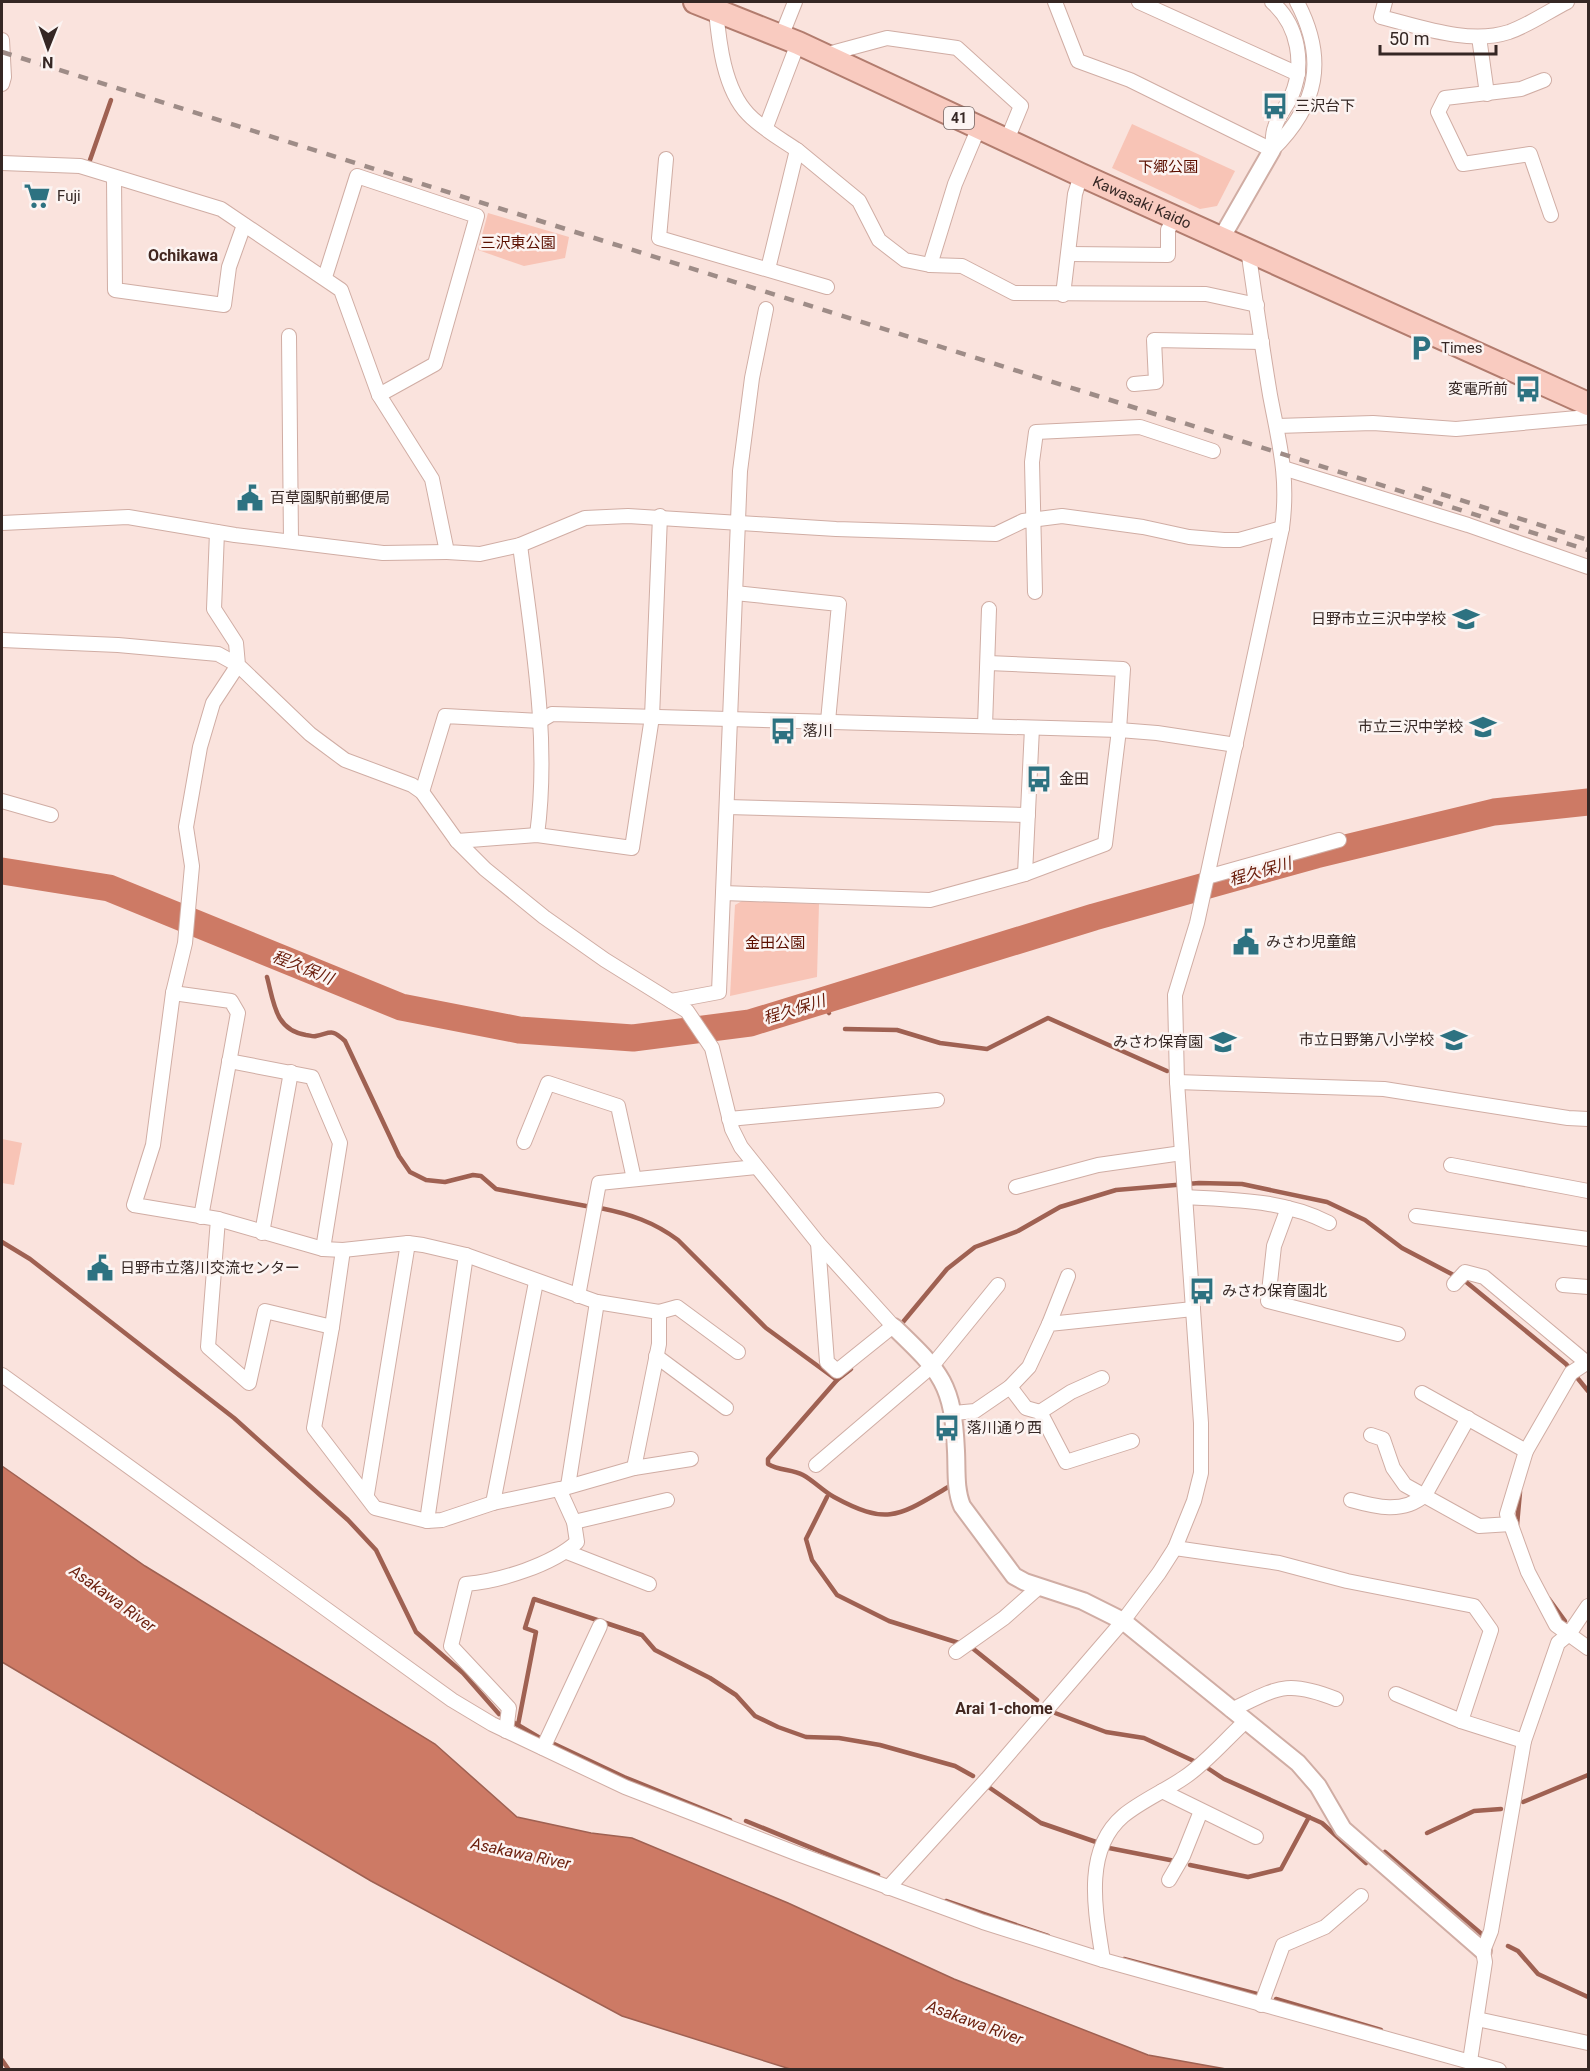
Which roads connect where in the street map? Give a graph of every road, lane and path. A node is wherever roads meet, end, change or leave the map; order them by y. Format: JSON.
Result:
{"nodes":[{"id":1,"x":795,"y":2,"type":"edge"},
{"id":2,"x":1055,"y":2,"type":"edge"},
{"id":3,"x":1139,"y":2,"type":"edge"},
{"id":4,"x":1272,"y":2,"type":"edge"},
{"id":5,"x":1297,"y":2,"type":"edge"},
{"id":6,"x":1385,"y":2,"type":"edge"},
{"id":7,"x":1567,"y":2,"type":"edge"},
{"id":8,"x":706,"y":6,"type":"edge"},
{"id":9,"x":1479,"y":37,"type":"junction"},
{"id":10,"x":2,"y":40,"type":"edge"},
{"id":11,"x":789,"y":40,"type":"junction"},
{"id":12,"x":824,"y":55,"type":"junction"},
{"id":13,"x":1298,"y":74,"type":"junction"},
{"id":14,"x":1544,"y":80,"type":"dead end"},
{"id":15,"x":2,"y":84,"type":"edge"},
{"id":16,"x":1488,"y":94,"type":"junction"},
{"id":17,"x":766,"y":127,"type":"junction"},
{"id":18,"x":979,"y":127,"type":"junction"},
{"id":19,"x":1007,"y":140,"type":"junction"},
{"id":20,"x":797,"y":150,"type":"junction"},
{"id":21,"x":1272,"y":150,"type":"junction"},
{"id":22,"x":666,"y":159,"type":"dead end"},
{"id":23,"x":2,"y":163,"type":"edge"},
{"id":24,"x":1081,"y":175,"type":"junction"},
{"id":25,"x":114,"y":178,"type":"junction"},
{"id":26,"x":1551,"y":215,"type":"dead end"},
{"id":27,"x":1175,"y":216,"type":"junction"},
{"id":28,"x":244,"y":225,"type":"junction"},
{"id":29,"x":1222,"y":237,"type":"junction"},
{"id":30,"x":1248,"y":249,"type":"junction"},
{"id":31,"x":1069,"y":254,"type":"junction"},
{"id":32,"x":930,"y":266,"type":"junction"},
{"id":33,"x":768,"y":269,"type":"junction"},
{"id":34,"x":325,"y":277,"type":"junction"},
{"id":35,"x":827,"y":287,"type":"dead end"},
{"id":36,"x":1063,"y":295,"type":"junction"},
{"id":37,"x":1257,"y":305,"type":"junction"},
{"id":38,"x":766,"y":309,"type":"dead end"},
{"id":39,"x":288,"y":336,"type":"dead end"},
{"id":40,"x":1262,"y":342,"type":"junction"},
{"id":41,"x":1134,"y":384,"type":"dead end"},
{"id":42,"x":379,"y":395,"type":"junction"},
{"id":43,"x":1588,"y":404,"type":"edge"},
{"id":44,"x":1588,"y":417,"type":"edge"},
{"id":45,"x":1277,"y":426,"type":"junction"},
{"id":46,"x":1213,"y":451,"type":"dead end"},
{"id":47,"x":1283,"y":468,"type":"junction"},
{"id":48,"x":660,"y":516,"type":"junction"},
{"id":49,"x":1035,"y":519,"type":"junction"},
{"id":50,"x":2,"y":523,"type":"edge"},
{"id":51,"x":737,"y":523,"type":"junction"},
{"id":52,"x":1282,"y":528,"type":"junction"},
{"id":53,"x":217,"y":532,"type":"junction"},
{"id":54,"x":291,"y":541,"type":"junction"},
{"id":55,"x":520,"y":544,"type":"junction"},
{"id":56,"x":447,"y":552,"type":"junction"},
{"id":57,"x":1588,"y":567,"type":"edge"},
{"id":58,"x":1035,"y":592,"type":"dead end"},
{"id":59,"x":735,"y":593,"type":"junction"},
{"id":60,"x":989,"y":609,"type":"dead end"},
{"id":61,"x":2,"y":640,"type":"edge"},
{"id":62,"x":988,"y":663,"type":"junction"},
{"id":63,"x":238,"y":665,"type":"junction"},
{"id":64,"x":652,"y":717,"type":"junction"},
{"id":65,"x":729,"y":718,"type":"junction"},
{"id":66,"x":540,"y":721,"type":"junction"},
{"id":67,"x":828,"y":721,"type":"junction"},
{"id":68,"x":985,"y":726,"type":"junction"},
{"id":69,"x":1032,"y":728,"type":"junction"},
{"id":70,"x":1119,"y":730,"type":"junction"},
{"id":71,"x":1236,"y":745,"type":"junction"},
{"id":72,"x":422,"y":792,"type":"junction"},
{"id":73,"x":2,"y":801,"type":"edge"},
{"id":74,"x":727,"y":807,"type":"junction"},
{"id":75,"x":51,"y":815,"type":"dead end"},
{"id":76,"x":1028,"y":815,"type":"junction"},
{"id":77,"x":537,"y":835,"type":"junction"},
{"id":78,"x":1339,"y":840,"type":"dead end"},
{"id":79,"x":457,"y":841,"type":"junction"},
{"id":80,"x":1025,"y":874,"type":"junction"},
{"id":81,"x":1207,"y":879,"type":"junction"},
{"id":82,"x":723,"y":894,"type":"junction"},
{"id":83,"x":173,"y":993,"type":"junction"},
{"id":84,"x":671,"y":1001,"type":"junction"},
{"id":85,"x":229,"y":1061,"type":"junction"},
{"id":86,"x":291,"y":1072,"type":"junction"},
{"id":87,"x":1177,"y":1082,"type":"junction"},
{"id":88,"x":937,"y":1100,"type":"dead end"},
{"id":89,"x":729,"y":1119,"type":"junction"},
{"id":90,"x":1588,"y":1119,"type":"edge"},
{"id":91,"x":524,"y":1142,"type":"dead end"},
{"id":92,"x":1182,"y":1153,"type":"junction"},
{"id":93,"x":1451,"y":1165,"type":"dead end"},
{"id":94,"x":756,"y":1167,"type":"junction"},
{"id":95,"x":634,"y":1179,"type":"junction"},
{"id":96,"x":1016,"y":1187,"type":"dead end"},
{"id":97,"x":1588,"y":1191,"type":"edge"},
{"id":98,"x":1186,"y":1196,"type":"junction"},
{"id":99,"x":1288,"y":1208,"type":"junction"},
{"id":100,"x":1416,"y":1216,"type":"dead end"},
{"id":101,"x":201,"y":1217,"type":"junction"},
{"id":102,"x":218,"y":1219,"type":"junction"},
{"id":103,"x":1329,"y":1222,"type":"dead end"},
{"id":104,"x":262,"y":1233,"type":"junction"},
{"id":105,"x":1588,"y":1239,"type":"edge"},
{"id":106,"x":408,"y":1243,"type":"junction"},
{"id":107,"x":818,"y":1243,"type":"junction"},
{"id":108,"x":323,"y":1249,"type":"junction"},
{"id":109,"x":343,"y":1250,"type":"junction"},
{"id":110,"x":466,"y":1255,"type":"junction"},
{"id":111,"x":1068,"y":1276,"type":"dead end"},
{"id":112,"x":536,"y":1282,"type":"junction"},
{"id":113,"x":1454,"y":1283,"type":"dead end"},
{"id":114,"x":998,"y":1285,"type":"dead end"},
{"id":115,"x":1563,"y":1285,"type":"dead end"},
{"id":116,"x":1588,"y":1287,"type":"edge"},
{"id":117,"x":578,"y":1296,"type":"junction"},
{"id":118,"x":597,"y":1302,"type":"junction"},
{"id":119,"x":1193,"y":1309,"type":"junction"},
{"id":120,"x":659,"y":1312,"type":"junction"},
{"id":121,"x":1049,"y":1324,"type":"junction"},
{"id":122,"x":332,"y":1327,"type":"junction"},
{"id":123,"x":894,"y":1327,"type":"junction"},
{"id":124,"x":1398,"y":1334,"type":"dead end"},
{"id":125,"x":738,"y":1352,"type":"dead end"},
{"id":126,"x":656,"y":1356,"type":"junction"},
{"id":127,"x":932,"y":1366,"type":"junction"},
{"id":128,"x":1581,"y":1367,"type":"edge"},
{"id":129,"x":2,"y":1376,"type":"edge"},
{"id":130,"x":1102,"y":1378,"type":"dead end"},
{"id":131,"x":1010,"y":1387,"type":"junction"},
{"id":132,"x":1422,"y":1393,"type":"dead end"},
{"id":133,"x":726,"y":1408,"type":"dead end"},
{"id":134,"x":1040,"y":1412,"type":"junction"},
{"id":135,"x":954,"y":1413,"type":"junction"},
{"id":136,"x":1468,"y":1418,"type":"junction"},
{"id":137,"x":1371,"y":1435,"type":"dead end"},
{"id":138,"x":1132,"y":1441,"type":"dead end"},
{"id":139,"x":1526,"y":1451,"type":"junction"},
{"id":140,"x":691,"y":1459,"type":"dead end"},
{"id":141,"x":816,"y":1465,"type":"dead end"},
{"id":142,"x":634,"y":1468,"type":"junction"},
{"id":143,"x":563,"y":1488,"type":"junction"},
{"id":144,"x":367,"y":1494,"type":"junction"},
{"id":145,"x":1425,"y":1495,"type":"junction"},
{"id":146,"x":667,"y":1500,"type":"dead end"},
{"id":147,"x":1351,"y":1500,"type":"dead end"},
{"id":148,"x":493,"y":1503,"type":"junction"},
{"id":149,"x":427,"y":1521,"type":"junction"},
{"id":150,"x":574,"y":1522,"type":"junction"},
{"id":151,"x":1511,"y":1524,"type":"junction"},
{"id":152,"x":1174,"y":1548,"type":"junction"},
{"id":153,"x":567,"y":1552,"type":"junction"},
{"id":154,"x":649,"y":1584,"type":"dead end"},
{"id":155,"x":1039,"y":1587,"type":"junction"},
{"id":156,"x":1588,"y":1606,"type":"edge"},
{"id":157,"x":1123,"y":1621,"type":"junction"},
{"id":158,"x":600,"y":1626,"type":"dead end"},
{"id":159,"x":1569,"y":1634,"type":"junction"},
{"id":160,"x":1588,"y":1648,"type":"edge"},
{"id":161,"x":956,"y":1652,"type":"dead end"},
{"id":162,"x":1396,"y":1694,"type":"dead end"},
{"id":163,"x":1336,"y":1699,"type":"dead end"},
{"id":164,"x":1231,"y":1710,"type":"junction"},
{"id":165,"x":1461,"y":1720,"type":"junction"},
{"id":166,"x":1246,"y":1721,"type":"junction"},
{"id":167,"x":506,"y":1731,"type":"junction"},
{"id":168,"x":1524,"y":1741,"type":"junction"},
{"id":169,"x":543,"y":1748,"type":"junction"},
{"id":170,"x":1162,"y":1791,"type":"junction"},
{"id":171,"x":1201,"y":1811,"type":"junction"},
{"id":172,"x":1256,"y":1838,"type":"dead end"},
{"id":173,"x":1169,"y":1880,"type":"dead end"},
{"id":174,"x":888,"y":1888,"type":"junction"},
{"id":175,"x":1361,"y":1896,"type":"dead end"},
{"id":176,"x":1483,"y":1951,"type":"junction"},
{"id":177,"x":1103,"y":1960,"type":"junction"},
{"id":178,"x":1261,"y":2005,"type":"junction"},
{"id":179,"x":1477,"y":2019,"type":"junction"},
{"id":180,"x":1588,"y":2043,"type":"edge"},
{"id":181,"x":1470,"y":2061,"type":"junction"},
{"id":182,"x":1499,"y":2070,"type":"edge"}],
"edges":[{"from":1,"to":11,"type":"street"},
{"from":2,"to":21,"type":"street"},
{"from":3,"to":13,"type":"street"},
{"from":4,"to":13,"type":"street"},
{"from":5,"to":21,"type":"street"},
{"from":6,"to":9,"type":"street"},
{"from":7,"to":9,"type":"street"},
{"from":8,"to":11,"type":"main road","name":"Kawasaki Kaido","number":"41"},
{"from":8,"to":17,"type":"street"},
{"from":9,"to":16,"type":"street"},
{"from":10,"to":15,"type":"street"},
{"from":11,"to":12,"type":"main road","name":"Kawasaki Kaido","number":"41"},
{"from":11,"to":17,"type":"street"},
{"from":12,"to":18,"type":"main road","name":"Kawasaki Kaido","number":"41"},
{"from":12,"to":19,"type":"street"},
{"from":13,"to":21,"type":"street"},
{"from":14,"to":16,"type":"street"},
{"from":16,"to":26,"type":"street"},
{"from":17,"to":20,"type":"street"},
{"from":18,"to":19,"type":"main road","name":"Kawasaki Kaido","number":"41"},
{"from":18,"to":32,"type":"street"},
{"from":19,"to":24,"type":"main road","name":"Kawasaki Kaido","number":"41"},
{"from":20,"to":32,"type":"street"},
{"from":20,"to":33,"type":"street"},
{"from":21,"to":29,"type":"street"},
{"from":22,"to":33,"type":"street"},
{"from":23,"to":25,"type":"street"},
{"from":24,"to":27,"type":"main road","name":"Kawasaki Kaido","number":"41"},
{"from":24,"to":31,"type":"street"},
{"from":25,"to":28,"type":"street"},
{"from":25,"to":28,"type":"street"},
{"from":27,"to":29,"type":"main road","name":"Kawasaki Kaido","number":"41"},
{"from":27,"to":31,"type":"street"},
{"from":28,"to":34,"type":"street"},
{"from":29,"to":30,"type":"main road","name":"Kawasaki Kaido","number":"41"},
{"from":30,"to":37,"type":"street"},
{"from":30,"to":43,"type":"main road","name":"Kawasaki Kaido","number":"41"},
{"from":31,"to":36,"type":"street"},
{"from":32,"to":36,"type":"street"},
{"from":33,"to":35,"type":"street"},
{"from":34,"to":42,"type":"street"},
{"from":34,"to":42,"type":"street"},
{"from":36,"to":37,"type":"street"},
{"from":37,"to":40,"type":"street"},
{"from":38,"to":51,"type":"street"},
{"from":39,"to":54,"type":"street"},
{"from":40,"to":41,"type":"street"},
{"from":40,"to":45,"type":"street"},
{"from":42,"to":56,"type":"street"},
{"from":44,"to":45,"type":"street"},
{"from":45,"to":47,"type":"street"},
{"from":46,"to":49,"type":"street"},
{"from":47,"to":52,"type":"street"},
{"from":47,"to":57,"type":"street"},
{"from":48,"to":51,"type":"street"},
{"from":48,"to":55,"type":"street"},
{"from":48,"to":64,"type":"street"},
{"from":49,"to":51,"type":"street"},
{"from":49,"to":52,"type":"street"},
{"from":49,"to":58,"type":"street"},
{"from":50,"to":53,"type":"street"},
{"from":51,"to":59,"type":"street"},
{"from":52,"to":71,"type":"street"},
{"from":53,"to":54,"type":"street"},
{"from":53,"to":63,"type":"street"},
{"from":54,"to":56,"type":"street"},
{"from":55,"to":56,"type":"street"},
{"from":55,"to":66,"type":"street"},
{"from":59,"to":65,"type":"street"},
{"from":59,"to":67,"type":"street"},
{"from":60,"to":62,"type":"street"},
{"from":61,"to":63,"type":"street"},
{"from":62,"to":68,"type":"street"},
{"from":62,"to":70,"type":"street"},
{"from":63,"to":72,"type":"street"},
{"from":63,"to":83,"type":"street"},
{"from":64,"to":65,"type":"street"},
{"from":64,"to":66,"type":"street"},
{"from":64,"to":77,"type":"street"},
{"from":65,"to":67,"type":"street"},
{"from":65,"to":74,"type":"street"},
{"from":66,"to":72,"type":"street"},
{"from":66,"to":77,"type":"street"},
{"from":67,"to":68,"type":"street"},
{"from":68,"to":69,"type":"street"},
{"from":69,"to":70,"type":"street"},
{"from":69,"to":76,"type":"street"},
{"from":70,"to":71,"type":"street"},
{"from":70,"to":80,"type":"street"},
{"from":71,"to":81,"type":"street"},
{"from":72,"to":79,"type":"street"},
{"from":73,"to":75,"type":"street"},
{"from":74,"to":76,"type":"street"},
{"from":74,"to":82,"type":"street"},
{"from":76,"to":80,"type":"street"},
{"from":77,"to":79,"type":"street"},
{"from":78,"to":81,"type":"street"},
{"from":79,"to":84,"type":"street"},
{"from":80,"to":82,"type":"street"},
{"from":81,"to":87,"type":"street"},
{"from":82,"to":84,"type":"street"},
{"from":83,"to":85,"type":"street"},
{"from":83,"to":101,"type":"street"},
{"from":84,"to":89,"type":"street"},
{"from":85,"to":86,"type":"street"},
{"from":85,"to":101,"type":"street"},
{"from":86,"to":104,"type":"street"},
{"from":86,"to":108,"type":"street"},
{"from":87,"to":90,"type":"street"},
{"from":87,"to":92,"type":"street"},
{"from":88,"to":89,"type":"street"},
{"from":89,"to":94,"type":"street"},
{"from":91,"to":95,"type":"street"},
{"from":92,"to":96,"type":"street"},
{"from":92,"to":98,"type":"street"},
{"from":93,"to":97,"type":"street"},
{"from":94,"to":95,"type":"street"},
{"from":94,"to":107,"type":"street"},
{"from":95,"to":117,"type":"street"},
{"from":98,"to":99,"type":"street"},
{"from":98,"to":119,"type":"street"},
{"from":99,"to":103,"type":"street"},
{"from":99,"to":124,"type":"street"},
{"from":100,"to":105,"type":"street"},
{"from":101,"to":102,"type":"street"},
{"from":102,"to":104,"type":"street"},
{"from":102,"to":122,"type":"street"},
{"from":104,"to":108,"type":"street"},
{"from":106,"to":109,"type":"street"},
{"from":106,"to":110,"type":"street"},
{"from":106,"to":144,"type":"street"},
{"from":107,"to":123,"type":"street"},
{"from":107,"to":123,"type":"street"},
{"from":108,"to":109,"type":"street"},
{"from":109,"to":122,"type":"street"},
{"from":110,"to":112,"type":"street"},
{"from":110,"to":149,"type":"street"},
{"from":111,"to":121,"type":"street"},
{"from":112,"to":117,"type":"street"},
{"from":112,"to":148,"type":"street"},
{"from":113,"to":128,"type":"street"},
{"from":114,"to":127,"type":"street"},
{"from":115,"to":116,"type":"street"},
{"from":117,"to":118,"type":"street"},
{"from":118,"to":120,"type":"street"},
{"from":118,"to":143,"type":"street"},
{"from":119,"to":121,"type":"street"},
{"from":119,"to":152,"type":"street"},
{"from":120,"to":125,"type":"street"},
{"from":120,"to":126,"type":"street"},
{"from":121,"to":131,"type":"street"},
{"from":122,"to":144,"type":"street"},
{"from":123,"to":127,"type":"street"},
{"from":126,"to":133,"type":"street"},
{"from":126,"to":142,"type":"street"},
{"from":127,"to":135,"type":"street"},
{"from":127,"to":141,"type":"street"},
{"from":128,"to":139,"type":"street"},
{"from":129,"to":167,"type":"street"},
{"from":130,"to":134,"type":"street"},
{"from":131,"to":134,"type":"street"},
{"from":131,"to":135,"type":"street"},
{"from":132,"to":136,"type":"street"},
{"from":134,"to":138,"type":"street"},
{"from":135,"to":155,"type":"street"},
{"from":136,"to":139,"type":"street"},
{"from":136,"to":145,"type":"street"},
{"from":137,"to":145,"type":"street"},
{"from":139,"to":151,"type":"street"},
{"from":140,"to":142,"type":"street"},
{"from":142,"to":143,"type":"street"},
{"from":143,"to":148,"type":"street"},
{"from":143,"to":150,"type":"street"},
{"from":144,"to":149,"type":"street"},
{"from":145,"to":147,"type":"street"},
{"from":145,"to":151,"type":"street"},
{"from":146,"to":150,"type":"street"},
{"from":148,"to":149,"type":"street"},
{"from":150,"to":153,"type":"street"},
{"from":151,"to":159,"type":"street"},
{"from":152,"to":157,"type":"street"},
{"from":152,"to":165,"type":"street"},
{"from":153,"to":154,"type":"street"},
{"from":153,"to":167,"type":"street"},
{"from":155,"to":157,"type":"street"},
{"from":155,"to":161,"type":"street"},
{"from":156,"to":159,"type":"street"},
{"from":157,"to":164,"type":"street"},
{"from":157,"to":174,"type":"street"},
{"from":158,"to":169,"type":"street"},
{"from":159,"to":160,"type":"street"},
{"from":159,"to":168,"type":"street"},
{"from":162,"to":165,"type":"street"},
{"from":163,"to":164,"type":"street"},
{"from":164,"to":166,"type":"street"},
{"from":165,"to":168,"type":"street"},
{"from":166,"to":170,"type":"street"},
{"from":166,"to":176,"type":"street"},
{"from":167,"to":169,"type":"street"},
{"from":168,"to":176,"type":"street"},
{"from":169,"to":174,"type":"street"},
{"from":170,"to":171,"type":"street"},
{"from":170,"to":177,"type":"street"},
{"from":171,"to":172,"type":"street"},
{"from":171,"to":173,"type":"street"},
{"from":174,"to":177,"type":"street"},
{"from":175,"to":178,"type":"street"},
{"from":176,"to":179,"type":"street"},
{"from":177,"to":178,"type":"street"},
{"from":178,"to":181,"type":"street"},
{"from":179,"to":180,"type":"street"},
{"from":179,"to":181,"type":"street"},
{"from":181,"to":182,"type":"street"}]}
